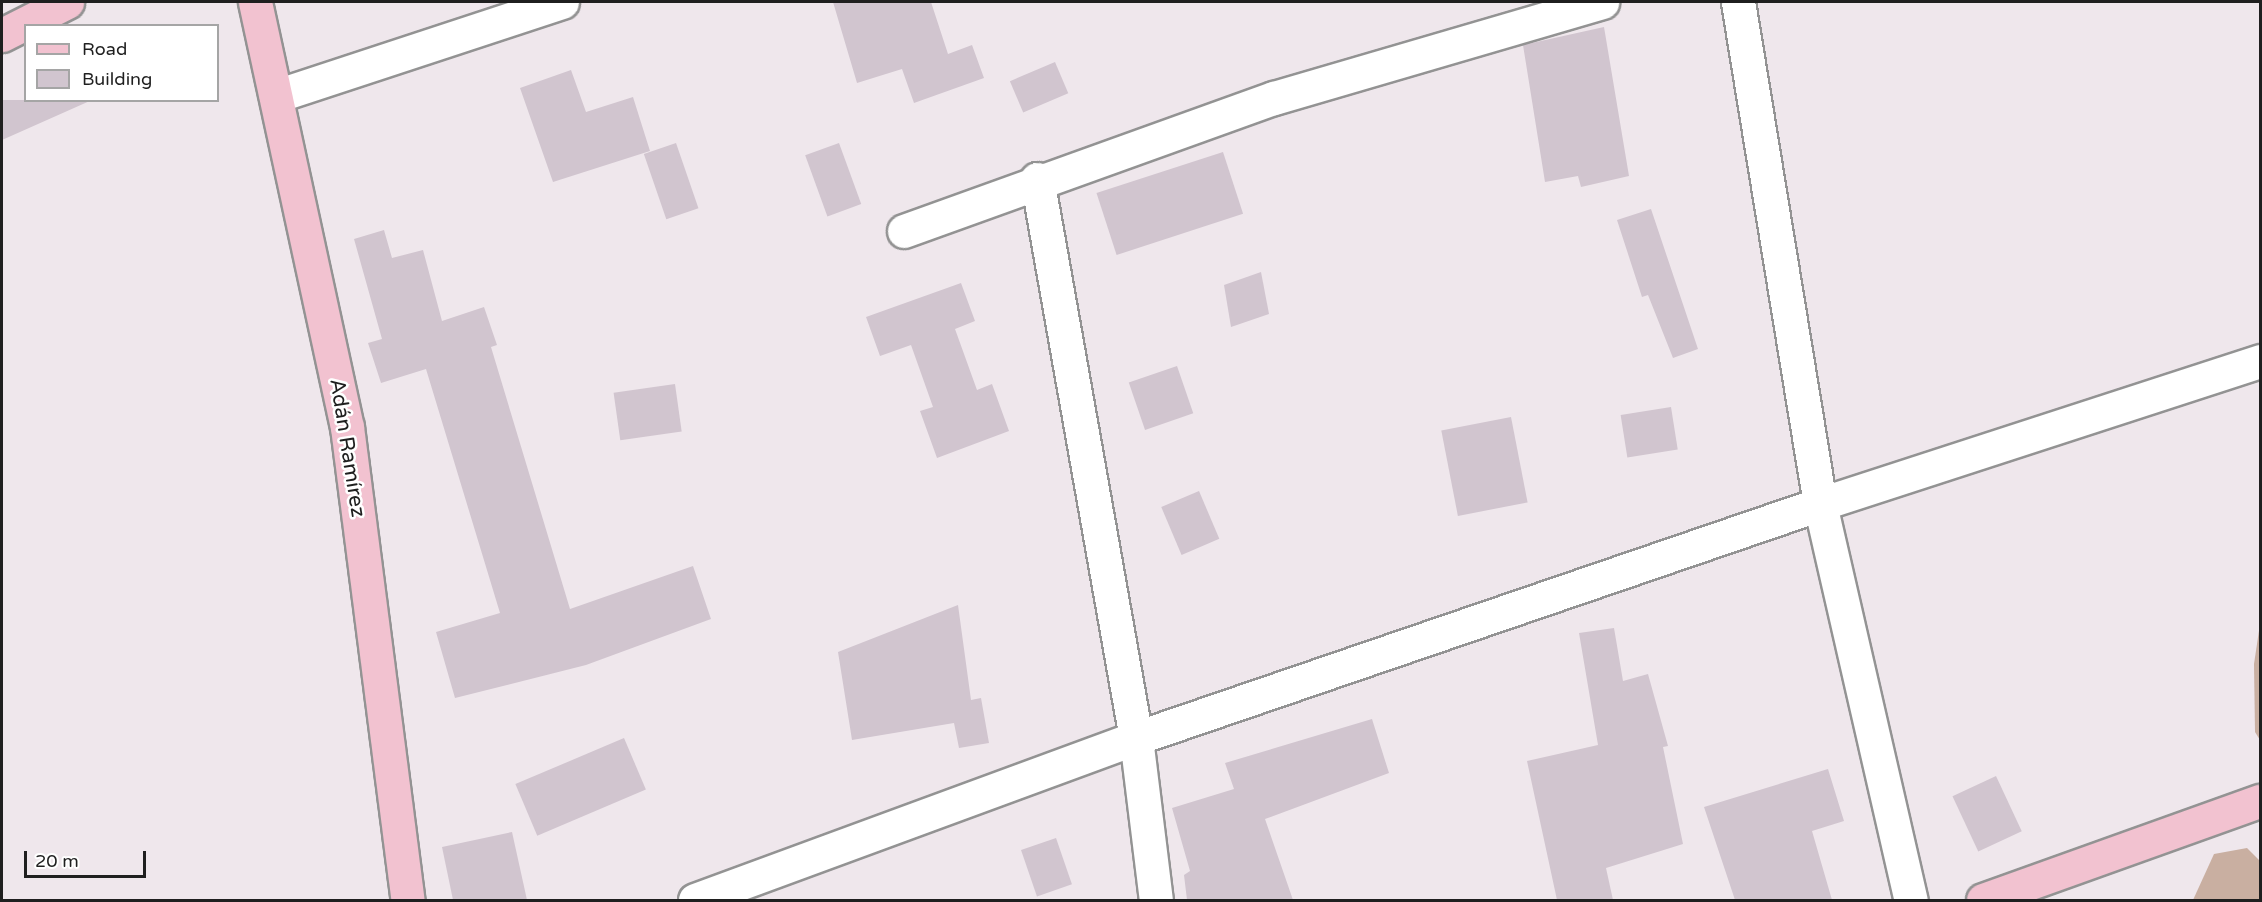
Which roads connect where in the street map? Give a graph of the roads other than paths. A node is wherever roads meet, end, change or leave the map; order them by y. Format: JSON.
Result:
{"nodes":[{"id":1,"x":67,"y":2,"type":"edge"},
{"id":2,"x":255,"y":2,"type":"edge"},
{"id":3,"x":562,"y":2,"type":"edge"},
{"id":4,"x":1602,"y":2,"type":"edge"},
{"id":5,"x":1738,"y":2,"type":"edge"},
{"id":6,"x":2,"y":35,"type":"edge"},
{"id":7,"x":276,"y":96,"type":"junction"},
{"id":8,"x":1037,"y":179,"type":"junction"},
{"id":9,"x":904,"y":231,"type":"dead end"},
{"id":10,"x":2260,"y":361,"type":"edge"},
{"id":11,"x":1820,"y":504,"type":"junction"},
{"id":12,"x":1136,"y":738,"type":"junction"},
{"id":13,"x":2260,"y":801,"type":"edge"},
{"id":14,"x":408,"y":900,"type":"edge"},
{"id":15,"x":695,"y":900,"type":"edge"},
{"id":16,"x":1156,"y":900,"type":"edge"},
{"id":17,"x":1911,"y":900,"type":"edge"},
{"id":18,"x":1983,"y":900,"type":"edge"}],
"edges":[{"from":1,"to":6,"type":"street"},
{"from":2,"to":7,"type":"street","name":"Adán Ramírez"},
{"from":3,"to":7,"type":"street"},
{"from":4,"to":8,"type":"street"},
{"from":5,"to":11,"type":"street"},
{"from":7,"to":14,"type":"street","name":"Adán Ramírez"},
{"from":8,"to":9,"type":"street"},
{"from":8,"to":12,"type":"street"},
{"from":10,"to":11,"type":"street"},
{"from":11,"to":12,"type":"street"},
{"from":11,"to":17,"type":"street"},
{"from":12,"to":15,"type":"street"},
{"from":12,"to":16,"type":"street"},
{"from":13,"to":18,"type":"street"}]}
